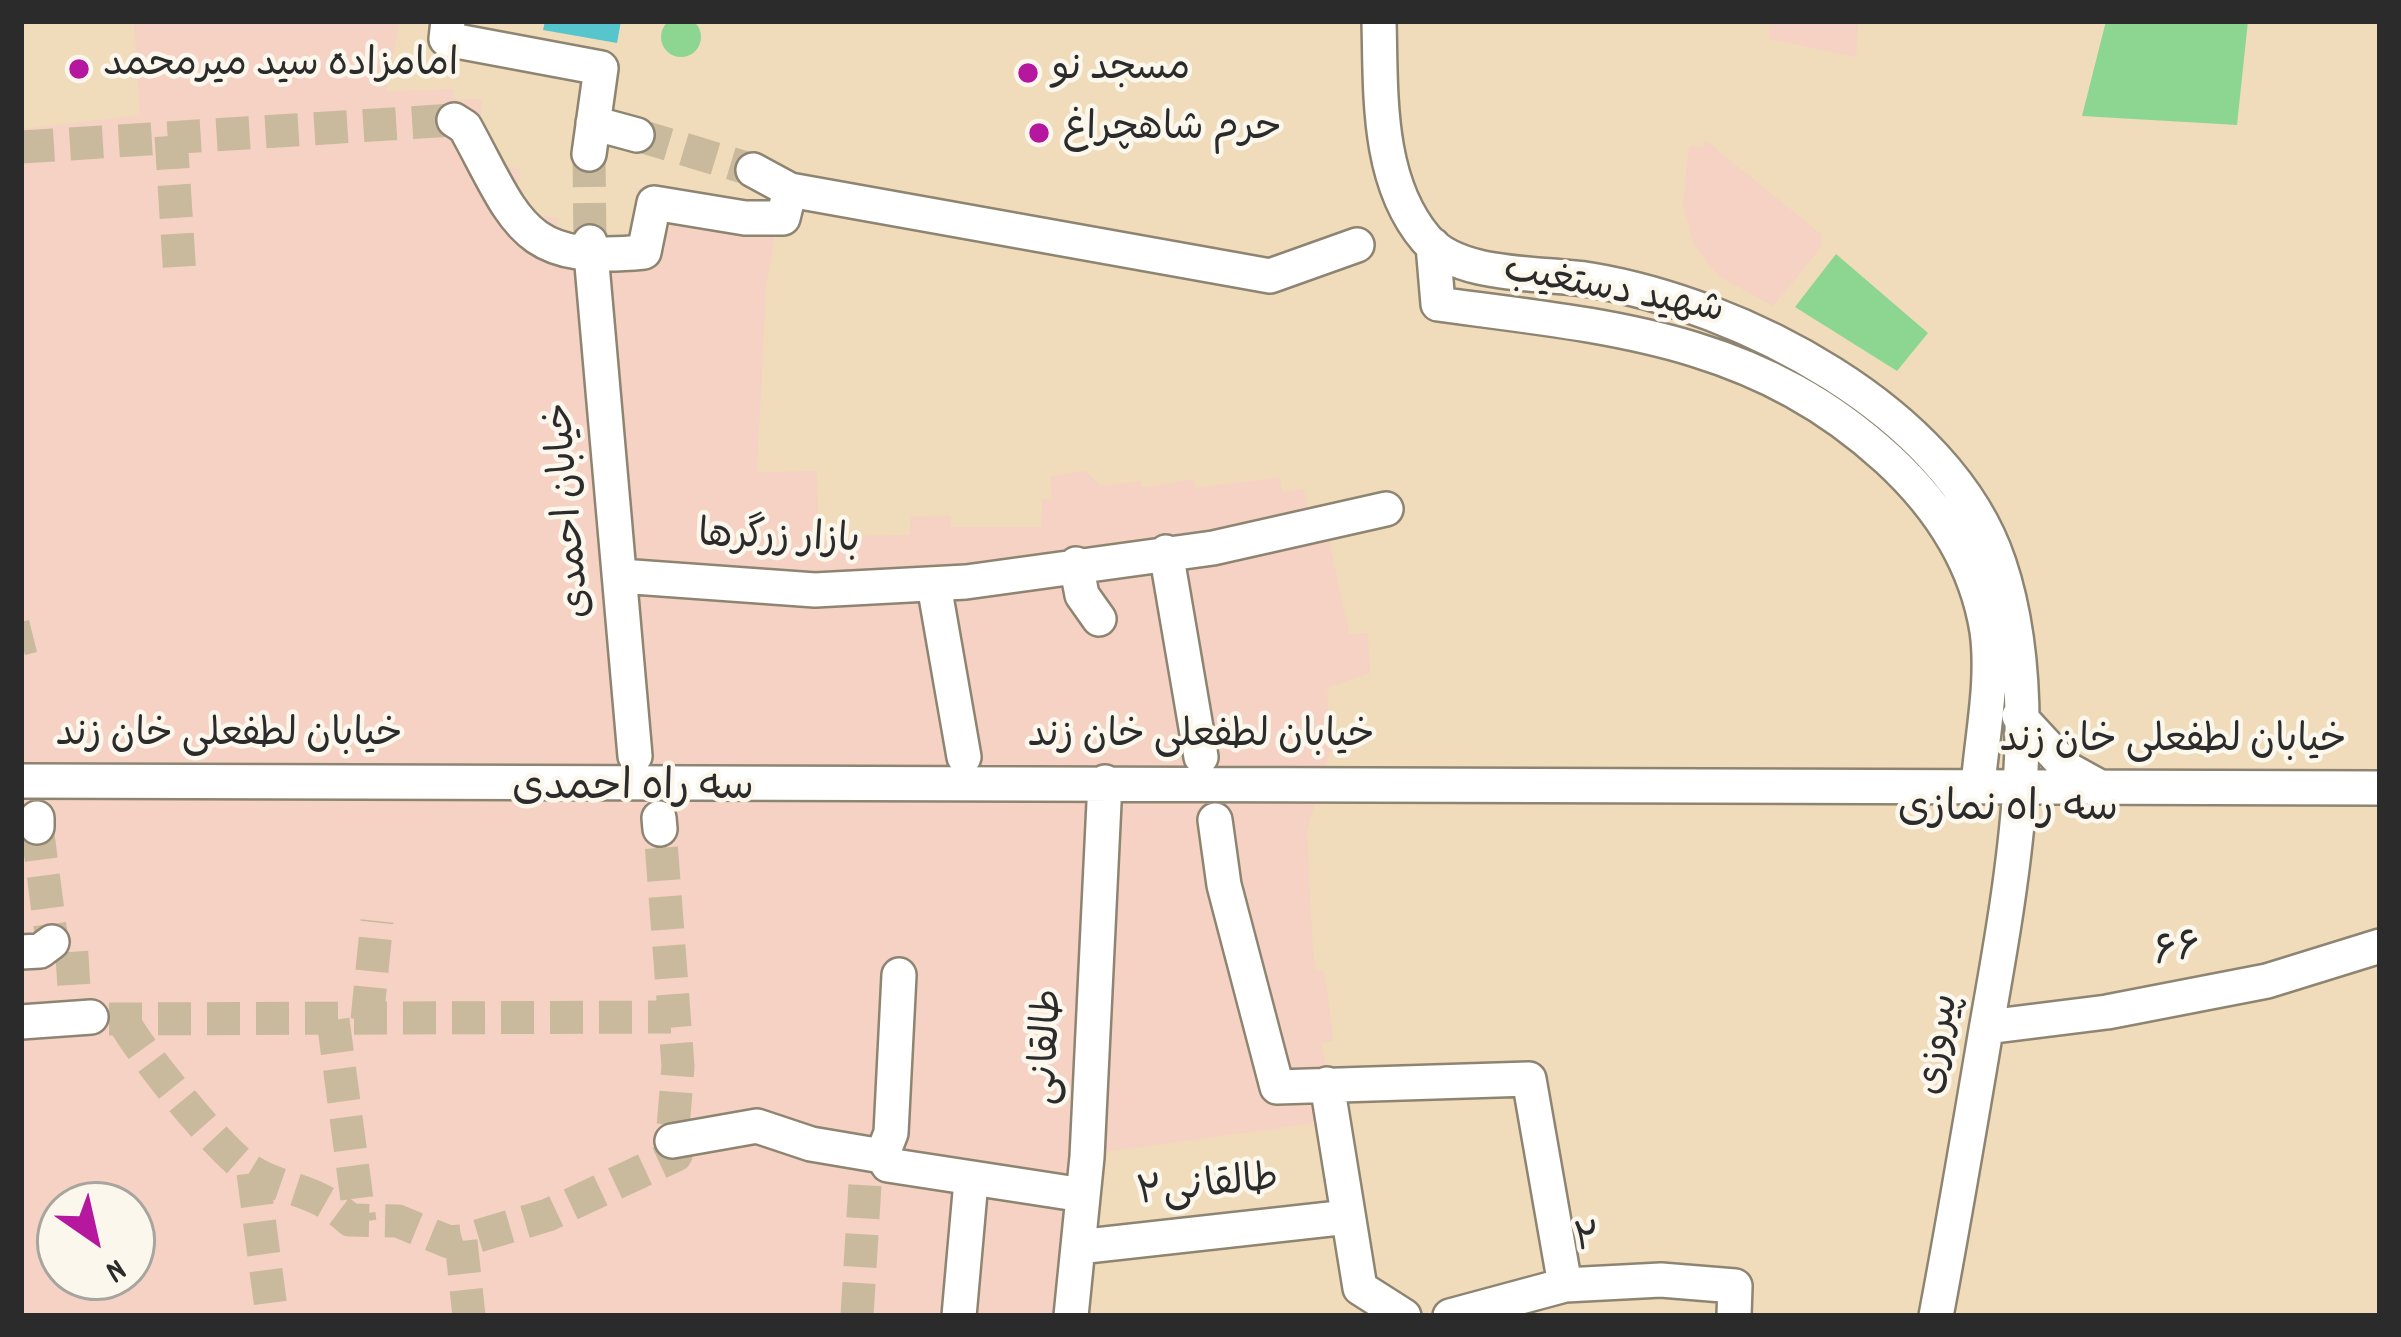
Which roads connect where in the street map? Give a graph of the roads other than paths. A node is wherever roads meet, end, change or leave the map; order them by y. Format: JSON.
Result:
{"nodes":[{"id":1,"x":448,"y":21,"type":"edge"},
{"id":2,"x":1379,"y":21,"type":"edge"},
{"id":3,"x":454,"y":120,"type":"dead end"},
{"id":4,"x":637,"y":135,"type":"tunnel mouth"},
{"id":5,"x":753,"y":170,"type":"tunnel mouth"},
{"id":6,"x":790,"y":190,"type":"junction"},
{"id":7,"x":1357,"y":245,"type":"dead end"},
{"id":8,"x":1433,"y":245,"type":"junction"},
{"id":9,"x":590,"y":250,"type":"junction"},
{"id":10,"x":1386,"y":509,"type":"dead end"},
{"id":11,"x":1166,"y":552,"type":"junction"},
{"id":12,"x":1076,"y":564,"type":"junction"},
{"id":13,"x":620,"y":576,"type":"junction"},
{"id":14,"x":934,"y":585,"type":"junction"},
{"id":15,"x":1099,"y":619,"type":"dead end"},
{"id":16,"x":2002,"y":634,"type":"junction"},
{"id":17,"x":2019,"y":716,"type":"junction"},
{"id":18,"x":635,"y":756,"type":"dead end"},
{"id":19,"x":964,"y":757,"type":"dead end"},
{"id":20,"x":1201,"y":757,"type":"dead end"},
{"id":21,"x":21,"y":781,"type":"edge"},
{"id":22,"x":1105,"y":782,"type":"junction"},
{"id":23,"x":1978,"y":786,"type":"junction"},
{"id":24,"x":2017,"y":786,"type":"junction"},
{"id":25,"x":2098,"y":786,"type":"junction"},
{"id":26,"x":2380,"y":788,"type":"edge"},
{"id":27,"x":1215,"y":820,"type":"dead end"},
{"id":28,"x":2380,"y":946,"type":"edge"},
{"id":29,"x":899,"y":975,"type":"dead end"},
{"id":30,"x":91,"y":1017,"type":"tunnel mouth"},
{"id":31,"x":21,"y":1022,"type":"edge"},
{"id":32,"x":1987,"y":1027,"type":"junction"},
{"id":33,"x":1327,"y":1084,"type":"junction"},
{"id":34,"x":672,"y":1141,"type":"dead end"},
{"id":35,"x":875,"y":1154,"type":"junction"},
{"id":36,"x":972,"y":1187,"type":"junction"},
{"id":37,"x":1082,"y":1202,"type":"junction"},
{"id":38,"x":1348,"y":1217,"type":"junction"},
{"id":39,"x":1078,"y":1246,"type":"junction"},
{"id":40,"x":1565,"y":1285,"type":"junction"},
{"id":41,"x":1734,"y":1301,"type":"edge"},
{"id":42,"x":959,"y":1316,"type":"edge"},
{"id":43,"x":1071,"y":1316,"type":"edge"},
{"id":44,"x":1405,"y":1316,"type":"edge"},
{"id":45,"x":1450,"y":1316,"type":"edge"},
{"id":46,"x":1936,"y":1316,"type":"edge"}],
"edges":[{"from":1,"to":4,"type":"street"},
{"from":2,"to":8,"type":"street"},
{"from":3,"to":9,"type":"street"},
{"from":5,"to":6,"type":"street"},
{"from":6,"to":7,"type":"street"},
{"from":6,"to":9,"type":"street"},
{"from":8,"to":16,"type":"street","name":"شهید دستغیب"},
{"from":8,"to":16,"type":"street","name":"شهید دستغیب"},
{"from":9,"to":13,"type":"street","name":"خیابان احمدی"},
{"from":10,"to":11,"type":"street","name":"بازار زرگرها"},
{"from":11,"to":12,"type":"street","name":"بازار زرگرها"},
{"from":11,"to":20,"type":"street"},
{"from":12,"to":14,"type":"street","name":"بازار زرگرها"},
{"from":12,"to":15,"type":"street"},
{"from":13,"to":14,"type":"street","name":"بازار زرگرها"},
{"from":13,"to":18,"type":"street","name":"خیابان احمدی"},
{"from":14,"to":19,"type":"street"},
{"from":16,"to":17,"type":"street","name":"شهید دستغیب"},
{"from":16,"to":23,"type":"street","name":"شهید دستغیب"},
{"from":17,"to":24,"type":"street","name":"شهید دستغیب"},
{"from":17,"to":25,"type":"street"},
{"from":21,"to":22,"type":"street","name":"خیابان لطفعلی خان زند"},
{"from":22,"to":23,"type":"street","name":"خیابان لطفعلی خان زند"},
{"from":22,"to":37,"type":"street","name":"طالقانی"},
{"from":23,"to":24,"type":"street","name":"خیابان لطفعلی خان زند"},
{"from":24,"to":25,"type":"street","name":"خیابان لطفعلی خان زند"},
{"from":24,"to":32,"type":"street","name":"پیروزی"},
{"from":25,"to":26,"type":"street","name":"خیابان لطفعلی خان زند"},
{"from":27,"to":33,"type":"street"},
{"from":28,"to":32,"type":"street","name":"۶۶"},
{"from":29,"to":35,"type":"street"},
{"from":30,"to":31,"type":"street"},
{"from":32,"to":46,"type":"street","name":"پیروزی"},
{"from":33,"to":38,"type":"street"},
{"from":33,"to":40,"type":"street"},
{"from":34,"to":35,"type":"street"},
{"from":35,"to":36,"type":"street"},
{"from":36,"to":37,"type":"street"},
{"from":36,"to":42,"type":"street"},
{"from":37,"to":39,"type":"street","name":"طالقانی"},
{"from":38,"to":39,"type":"street","name":"طالقانی۲"},
{"from":38,"to":44,"type":"street"},
{"from":39,"to":43,"type":"street","name":"طالقانی"},
{"from":40,"to":41,"type":"street","name":"۲"},
{"from":40,"to":45,"type":"street","name":"۲"}]}
